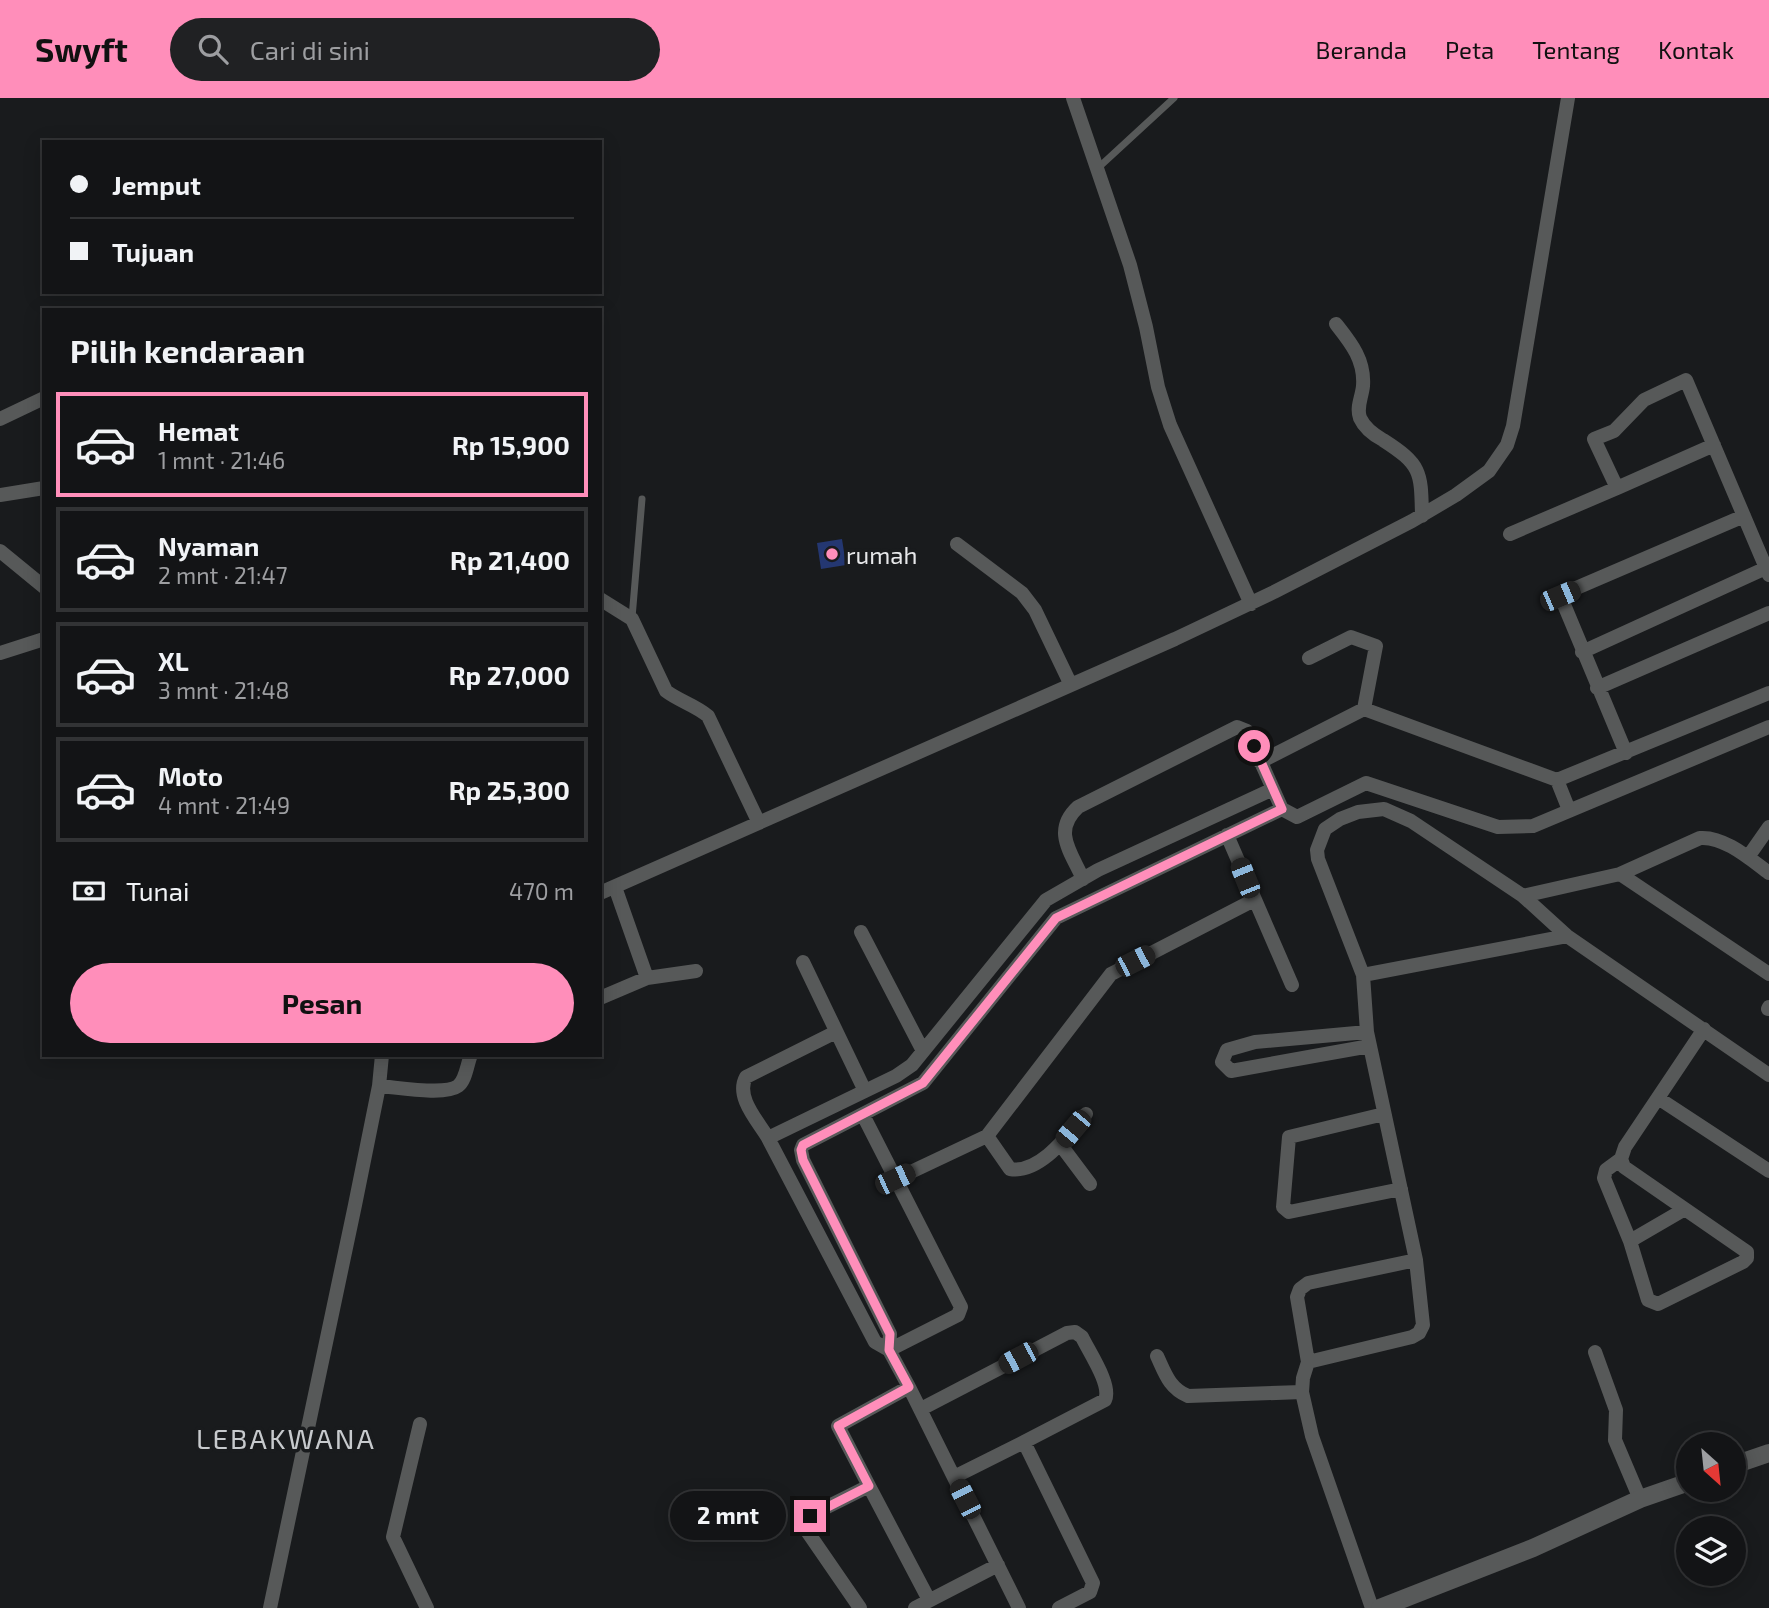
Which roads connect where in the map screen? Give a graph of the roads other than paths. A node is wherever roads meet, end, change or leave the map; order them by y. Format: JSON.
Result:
{"nodes":[{"id":1,"x":1073,"y":98,"type":"edge"},
{"id":2,"x":1174,"y":98,"type":"edge"},
{"id":3,"x":1567,"y":98,"type":"edge"},
{"id":4,"x":1097,"y":169,"type":"junction"},
{"id":5,"x":1336,"y":324,"type":"dead end"},
{"id":6,"x":42,"y":399,"type":"edge"},
{"id":7,"x":0,"y":419,"type":"edge"},
{"id":8,"x":1714,"y":445,"type":"junction"},
{"id":9,"x":42,"y":488,"type":"edge"},
{"id":10,"x":1617,"y":488,"type":"junction"},
{"id":11,"x":0,"y":495,"type":"edge"},
{"id":12,"x":642,"y":499,"type":"dead end"},
{"id":13,"x":1422,"y":516,"type":"junction"},
{"id":14,"x":1744,"y":516,"type":"junction"},
{"id":15,"x":1510,"y":534,"type":"dead end"},
{"id":16,"x":957,"y":544,"type":"dead end"},
{"id":17,"x":0,"y":551,"type":"edge"},
{"id":18,"x":1768,"y":572,"type":"edge"},
{"id":19,"x":42,"y":585,"type":"edge"},
{"id":20,"x":602,"y":600,"type":"edge"},
{"id":21,"x":1251,"y":604,"type":"junction"},
{"id":22,"x":1769,"y":613,"type":"edge"},
{"id":23,"x":632,"y":619,"type":"junction"},
{"id":24,"x":42,"y":640,"type":"edge"},
{"id":25,"x":1582,"y":652,"type":"junction"},
{"id":26,"x":0,"y":653,"type":"edge"},
{"id":27,"x":1309,"y":658,"type":"dead end"},
{"id":28,"x":1070,"y":683,"type":"junction"},
{"id":29,"x":1597,"y":688,"type":"junction"},
{"id":30,"x":1769,"y":692,"type":"edge"},
{"id":31,"x":1364,"y":709,"type":"junction"},
{"id":32,"x":1769,"y":727,"type":"edge"},
{"id":33,"x":1626,"y":753,"type":"junction"},
{"id":34,"x":1260,"y":762,"type":"junction"},
{"id":35,"x":1557,"y":780,"type":"junction"},
{"id":36,"x":1273,"y":789,"type":"junction"},
{"id":37,"x":1282,"y":809,"type":"junction"},
{"id":38,"x":1569,"y":810,"type":"junction"},
{"id":39,"x":759,"y":824,"type":"junction"},
{"id":40,"x":1769,"y":827,"type":"edge"},
{"id":41,"x":1227,"y":835,"type":"junction"},
{"id":42,"x":1748,"y":856,"type":"junction"},
{"id":43,"x":1098,"y":870,"type":"junction"},
{"id":44,"x":1769,"y":873,"type":"edge"},
{"id":45,"x":1620,"y":874,"type":"junction"},
{"id":46,"x":1083,"y":878,"type":"junction"},
{"id":47,"x":615,"y":887,"type":"junction"},
{"id":48,"x":602,"y":891,"type":"edge"},
{"id":49,"x":1108,"y":892,"type":"junction"},
{"id":50,"x":1523,"y":896,"type":"junction"},
{"id":51,"x":1254,"y":900,"type":"junction"},
{"id":52,"x":861,"y":932,"type":"dead end"},
{"id":53,"x":1567,"y":936,"type":"junction"},
{"id":54,"x":803,"y":962,"type":"dead end"},
{"id":55,"x":696,"y":971,"type":"dead end"},
{"id":56,"x":1769,"y":974,"type":"edge"},
{"id":57,"x":1363,"y":975,"type":"junction"},
{"id":58,"x":647,"y":978,"type":"junction"},
{"id":59,"x":1292,"y":985,"type":"dead end"},
{"id":60,"x":602,"y":997,"type":"edge"},
{"id":61,"x":1704,"y":1029,"type":"junction"},
{"id":62,"x":836,"y":1032,"type":"junction"},
{"id":63,"x":1286,"y":1039,"type":"junction"},
{"id":64,"x":1368,"y":1039,"type":"junction"},
{"id":65,"x":923,"y":1051,"type":"junction"},
{"id":66,"x":382,"y":1057,"type":"edge"},
{"id":67,"x":470,"y":1057,"type":"edge"},
{"id":68,"x":1289,"y":1061,"type":"junction"},
{"id":69,"x":1769,"y":1074,"type":"edge"},
{"id":70,"x":896,"y":1076,"type":"junction"},
{"id":71,"x":379,"y":1086,"type":"junction"},
{"id":72,"x":865,"y":1091,"type":"junction"},
{"id":73,"x":904,"y":1093,"type":"junction"},
{"id":74,"x":1658,"y":1098,"type":"junction"},
{"id":75,"x":1086,"y":1114,"type":"dead end"},
{"id":76,"x":1384,"y":1114,"type":"junction"},
{"id":77,"x":863,"y":1115,"type":"junction"},
{"id":78,"x":987,"y":1136,"type":"junction"},
{"id":79,"x":768,"y":1138,"type":"junction"},
{"id":80,"x":1060,"y":1144,"type":"junction"},
{"id":81,"x":1621,"y":1159,"type":"junction"},
{"id":82,"x":1769,"y":1171,"type":"edge"},
{"id":83,"x":895,"y":1179,"type":"junction"},
{"id":84,"x":1090,"y":1184,"type":"dead end"},
{"id":85,"x":1401,"y":1189,"type":"junction"},
{"id":86,"x":1685,"y":1209,"type":"junction"},
{"id":87,"x":1630,"y":1241,"type":"junction"},
{"id":88,"x":1416,"y":1260,"type":"junction"},
{"id":89,"x":889,"y":1350,"type":"junction"},
{"id":90,"x":1595,"y":1352,"type":"dead end"},
{"id":91,"x":1157,"y":1356,"type":"dead end"},
{"id":92,"x":1308,"y":1362,"type":"junction"},
{"id":93,"x":909,"y":1387,"type":"junction"},
{"id":94,"x":1302,"y":1392,"type":"junction"},
{"id":95,"x":921,"y":1409,"type":"junction"},
{"id":96,"x":420,"y":1424,"type":"dead end"},
{"id":97,"x":1024,"y":1442,"type":"junction"},
{"id":98,"x":1769,"y":1453,"type":"edge"},
{"id":99,"x":1746,"y":1461,"type":"edge"},
{"id":100,"x":954,"y":1477,"type":"junction"},
{"id":101,"x":869,"y":1486,"type":"junction"},
{"id":102,"x":1676,"y":1487,"type":"edge"},
{"id":103,"x":1640,"y":1499,"type":"junction"},
{"id":104,"x":998,"y":1565,"type":"junction"},
{"id":105,"x":929,"y":1600,"type":"junction"},
{"id":106,"x":1383,"y":1607,"type":"edge"},
{"id":107,"x":270,"y":1608,"type":"edge"},
{"id":108,"x":427,"y":1608,"type":"edge"},
{"id":109,"x":860,"y":1608,"type":"edge"},
{"id":110,"x":915,"y":1608,"type":"edge"},
{"id":111,"x":1019,"y":1608,"type":"edge"},
{"id":112,"x":1059,"y":1608,"type":"edge"}],
"edges":[{"from":1,"to":4,"type":"street"},
{"from":2,"to":4,"type":"lane"},
{"from":3,"to":13,"type":"street"},
{"from":4,"to":21,"type":"street"},
{"from":5,"to":13,"type":"street"},
{"from":6,"to":7,"type":"street"},
{"from":8,"to":10,"type":"street"},
{"from":8,"to":10,"type":"street"},
{"from":8,"to":14,"type":"street"},
{"from":9,"to":11,"type":"street"},
{"from":10,"to":15,"type":"street"},
{"from":12,"to":23,"type":"lane"},
{"from":13,"to":21,"type":"street"},
{"from":14,"to":18,"type":"street"},
{"from":14,"to":25,"type":"street"},
{"from":16,"to":28,"type":"street"},
{"from":17,"to":19,"type":"street"},
{"from":18,"to":25,"type":"street"},
{"from":20,"to":23,"type":"street"},
{"from":21,"to":28,"type":"street"},
{"from":22,"to":29,"type":"street"},
{"from":23,"to":39,"type":"street"},
{"from":24,"to":26,"type":"street"},
{"from":25,"to":29,"type":"street"},
{"from":27,"to":31,"type":"street"},
{"from":28,"to":39,"type":"street"},
{"from":29,"to":33,"type":"street"},
{"from":30,"to":33,"type":"street"},
{"from":31,"to":34,"type":"street"},
{"from":31,"to":35,"type":"street"},
{"from":32,"to":38,"type":"street"},
{"from":33,"to":35,"type":"street"},
{"from":34,"to":36,"type":"street"},
{"from":34,"to":46,"type":"street"},
{"from":35,"to":38,"type":"street"},
{"from":36,"to":37,"type":"street"},
{"from":36,"to":43,"type":"street"},
{"from":37,"to":38,"type":"street"},
{"from":37,"to":41,"type":"street"},
{"from":39,"to":47,"type":"street"},
{"from":40,"to":42,"type":"street"},
{"from":41,"to":49,"type":"street"},
{"from":41,"to":51,"type":"street"},
{"from":42,"to":44,"type":"street"},
{"from":42,"to":45,"type":"street"},
{"from":43,"to":46,"type":"street"},
{"from":43,"to":49,"type":"street"},
{"from":45,"to":50,"type":"street"},
{"from":45,"to":56,"type":"street"},
{"from":46,"to":65,"type":"street"},
{"from":47,"to":48,"type":"street"},
{"from":47,"to":58,"type":"street"},
{"from":49,"to":73,"type":"street"},
{"from":50,"to":53,"type":"street"},
{"from":50,"to":57,"type":"street"},
{"from":51,"to":59,"type":"street"},
{"from":51,"to":78,"type":"street"},
{"from":52,"to":65,"type":"street"},
{"from":53,"to":57,"type":"street"},
{"from":53,"to":61,"type":"street"},
{"from":54,"to":62,"type":"street"},
{"from":55,"to":58,"type":"street"},
{"from":57,"to":64,"type":"street"},
{"from":58,"to":60,"type":"street"},
{"from":61,"to":69,"type":"street"},
{"from":61,"to":74,"type":"street"},
{"from":62,"to":72,"type":"street"},
{"from":62,"to":79,"type":"street"},
{"from":63,"to":64,"type":"street"},
{"from":63,"to":68,"type":"street"},
{"from":63,"to":68,"type":"street"},
{"from":64,"to":68,"type":"street"},
{"from":64,"to":76,"type":"street"},
{"from":65,"to":70,"type":"street"},
{"from":66,"to":71,"type":"street"},
{"from":67,"to":71,"type":"street"},
{"from":70,"to":72,"type":"street"},
{"from":70,"to":73,"type":"street"},
{"from":71,"to":107,"type":"street"},
{"from":72,"to":79,"type":"street"},
{"from":73,"to":77,"type":"street"},
{"from":74,"to":81,"type":"street"},
{"from":74,"to":82,"type":"street"},
{"from":75,"to":80,"type":"street"},
{"from":76,"to":85,"type":"street"},
{"from":76,"to":85,"type":"street"},
{"from":77,"to":83,"type":"street"},
{"from":77,"to":89,"type":"street"},
{"from":78,"to":80,"type":"street"},
{"from":78,"to":83,"type":"street"},
{"from":79,"to":89,"type":"street"},
{"from":80,"to":84,"type":"street"},
{"from":81,"to":86,"type":"street"},
{"from":81,"to":87,"type":"street"},
{"from":83,"to":89,"type":"street"},
{"from":85,"to":88,"type":"street"},
{"from":86,"to":87,"type":"street"},
{"from":86,"to":87,"type":"street"},
{"from":88,"to":92,"type":"street"},
{"from":88,"to":92,"type":"street"},
{"from":89,"to":93,"type":"street"},
{"from":90,"to":103,"type":"street"},
{"from":91,"to":94,"type":"street"},
{"from":92,"to":94,"type":"street"},
{"from":93,"to":95,"type":"street"},
{"from":93,"to":101,"type":"street"},
{"from":94,"to":106,"type":"street"},
{"from":95,"to":97,"type":"street"},
{"from":95,"to":100,"type":"street"},
{"from":96,"to":108,"type":"street"},
{"from":97,"to":100,"type":"street"},
{"from":97,"to":112,"type":"street"},
{"from":98,"to":99,"type":"street"},
{"from":100,"to":104,"type":"street"},
{"from":101,"to":105,"type":"street"},
{"from":101,"to":109,"type":"street"},
{"from":102,"to":103,"type":"street"},
{"from":103,"to":106,"type":"street"},
{"from":104,"to":105,"type":"street"},
{"from":104,"to":111,"type":"street"},
{"from":105,"to":110,"type":"street"}]}
